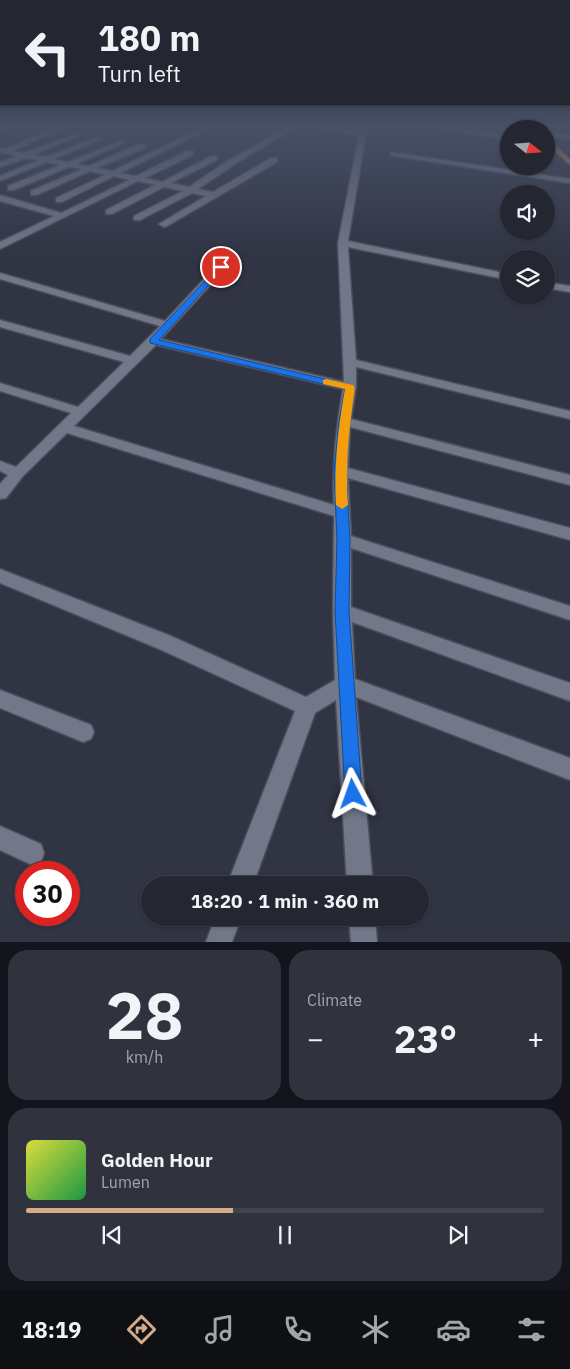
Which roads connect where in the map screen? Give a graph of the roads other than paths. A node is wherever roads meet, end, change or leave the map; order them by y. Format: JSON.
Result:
{"nodes":[{"id":1,"x":21,"y":170,"type":"edge"},
{"id":2,"x":55,"y":170,"type":"edge"},
{"id":3,"x":89,"y":170,"type":"edge"},
{"id":4,"x":95,"y":170,"type":"edge"},
{"id":5,"x":122,"y":170,"type":"edge"},
{"id":6,"x":155,"y":170,"type":"edge"},
{"id":7,"x":191,"y":170,"type":"edge"},
{"id":8,"x":220,"y":170,"type":"edge"},
{"id":9,"x":257,"y":170,"type":"edge"},
{"id":10,"x":357,"y":170,"type":"edge"},
{"id":11,"x":498,"y":170,"type":"edge"},
{"id":12,"x":114,"y":174,"type":"junction"},
{"id":13,"x":139,"y":178,"type":"junction"},
{"id":14,"x":0,"y":179,"type":"edge"},
{"id":15,"x":570,"y":181,"type":"edge"},
{"id":16,"x":164,"y":184,"type":"junction"},
{"id":17,"x":11,"y":188,"type":"dead end"},
{"id":18,"x":191,"y":190,"type":"junction"},
{"id":19,"x":34,"y":193,"type":"dead end"},
{"id":20,"x":214,"y":195,"type":"junction"},
{"id":21,"x":0,"y":198,"type":"edge"},
{"id":22,"x":59,"y":200,"type":"dead end"},
{"id":23,"x":109,"y":212,"type":"dead end"},
{"id":24,"x":62,"y":216,"type":"junction"},
{"id":25,"x":137,"y":218,"type":"dead end"},
{"id":26,"x":164,"y":224,"type":"dead end"},
{"id":27,"x":343,"y":243,"type":"junction"},
{"id":28,"x":0,"y":246,"type":"edge"},
{"id":29,"x":221,"y":267,"type":"dead end"},
{"id":30,"x":500,"y":275,"type":"edge"},
{"id":31,"x":0,"y":276,"type":"edge"},
{"id":32,"x":13,"y":280,"type":"junction"},
{"id":33,"x":0,"y":287,"type":"edge"},
{"id":34,"x":555,"y":287,"type":"edge"},
{"id":35,"x":570,"y":290,"type":"edge"},
{"id":36,"x":0,"y":323,"type":"edge"},
{"id":37,"x":168,"y":325,"type":"junction"},
{"id":38,"x":153,"y":341,"type":"junction"},
{"id":39,"x":133,"y":361,"type":"junction"},
{"id":40,"x":350,"y":362,"type":"junction"},
{"id":41,"x":0,"y":387,"type":"edge"},
{"id":42,"x":350,"y":388,"type":"junction"},
{"id":43,"x":81,"y":412,"type":"junction"},
{"id":44,"x":570,"y":415,"type":"edge"},
{"id":45,"x":344,"y":421,"type":"junction"},
{"id":46,"x":64,"y":428,"type":"junction"},
{"id":47,"x":0,"y":466,"type":"edge"},
{"id":48,"x":340,"y":471,"type":"junction"},
{"id":49,"x":18,"y":473,"type":"junction"},
{"id":50,"x":570,"y":480,"type":"edge"},
{"id":51,"x":0,"y":494,"type":"edge"},
{"id":52,"x":342,"y":514,"type":"junction"},
{"id":53,"x":570,"y":534,"type":"edge"},
{"id":54,"x":343,"y":539,"type":"junction"},
{"id":55,"x":0,"y":576,"type":"edge"},
{"id":56,"x":342,"y":611,"type":"junction"},
{"id":57,"x":570,"y":613,"type":"edge"},
{"id":58,"x":345,"y":684,"type":"junction"},
{"id":59,"x":570,"y":692,"type":"edge"},
{"id":60,"x":0,"y":699,"type":"edge"},
{"id":61,"x":307,"y":708,"type":"junction"},
{"id":62,"x":83,"y":732,"type":"dead end"},
{"id":63,"x":570,"y":769,"type":"edge"},
{"id":64,"x":0,"y":838,"type":"edge"},
{"id":65,"x":32,"y":853,"type":"dead end"},
{"id":66,"x":243,"y":876,"type":"edge"},
{"id":67,"x":359,"y":876,"type":"edge"},
{"id":68,"x":225,"y":926,"type":"edge"},
{"id":69,"x":363,"y":926,"type":"edge"},
{"id":70,"x":219,"y":942,"type":"edge"},
{"id":71,"x":364,"y":942,"type":"edge"}],
"edges":[{"from":1,"to":14,"type":"street"},
{"from":2,"to":17,"type":"street"},
{"from":3,"to":19,"type":"street"},
{"from":4,"to":12,"type":"street"},
{"from":5,"to":12,"type":"street"},
{"from":6,"to":13,"type":"street"},
{"from":7,"to":16,"type":"street"},
{"from":8,"to":18,"type":"street"},
{"from":9,"to":20,"type":"street"},
{"from":10,"to":27,"type":"street"},
{"from":11,"to":15,"type":"street"},
{"from":12,"to":13,"type":"street"},
{"from":12,"to":22,"type":"street"},
{"from":13,"to":16,"type":"street"},
{"from":13,"to":24,"type":"street"},
{"from":16,"to":18,"type":"street"},
{"from":16,"to":23,"type":"street"},
{"from":18,"to":20,"type":"street"},
{"from":18,"to":25,"type":"street"},
{"from":20,"to":26,"type":"street"},
{"from":21,"to":24,"type":"street"},
{"from":24,"to":28,"type":"street"},
{"from":27,"to":30,"type":"street"},
{"from":27,"to":40,"type":"street"},
{"from":29,"to":37,"type":"street"},
{"from":31,"to":32,"type":"street"},
{"from":32,"to":33,"type":"street"},
{"from":32,"to":37,"type":"street"},
{"from":34,"to":35,"type":"street"},
{"from":36,"to":39,"type":"street"},
{"from":37,"to":38,"type":"street"},
{"from":38,"to":39,"type":"street"},
{"from":38,"to":42,"type":"street"},
{"from":39,"to":43,"type":"street"},
{"from":40,"to":42,"type":"street"},
{"from":40,"to":44,"type":"street"},
{"from":41,"to":43,"type":"street"},
{"from":42,"to":45,"type":"street"},
{"from":43,"to":46,"type":"street"},
{"from":45,"to":48,"type":"street"},
{"from":45,"to":50,"type":"street"},
{"from":46,"to":49,"type":"street"},
{"from":46,"to":52,"type":"street"},
{"from":47,"to":49,"type":"street"},
{"from":48,"to":52,"type":"street"},
{"from":48,"to":53,"type":"street"},
{"from":49,"to":51,"type":"street"},
{"from":52,"to":54,"type":"street"},
{"from":54,"to":56,"type":"street"},
{"from":54,"to":57,"type":"street"},
{"from":55,"to":61,"type":"street"},
{"from":56,"to":58,"type":"street"},
{"from":56,"to":59,"type":"street"},
{"from":58,"to":61,"type":"street"},
{"from":58,"to":63,"type":"street"},
{"from":58,"to":67,"type":"street"},
{"from":60,"to":62,"type":"street"},
{"from":61,"to":66,"type":"street"},
{"from":64,"to":65,"type":"street"},
{"from":68,"to":70,"type":"street"},
{"from":69,"to":71,"type":"street"}]}
